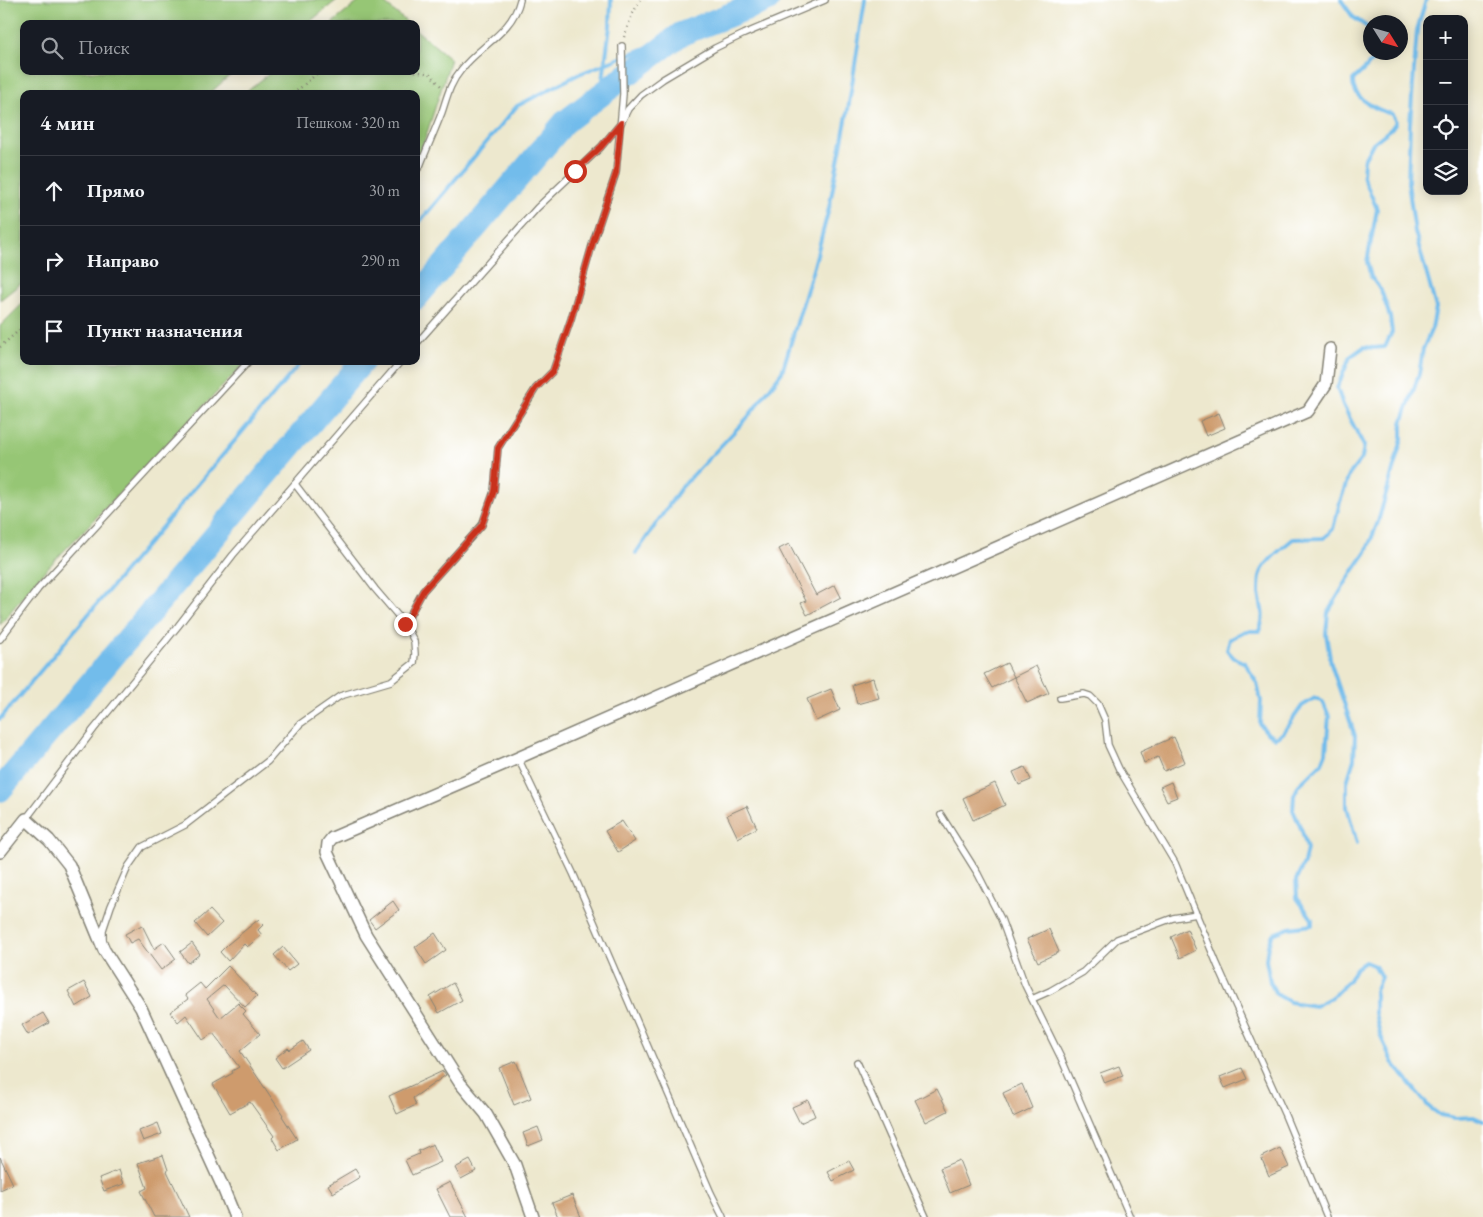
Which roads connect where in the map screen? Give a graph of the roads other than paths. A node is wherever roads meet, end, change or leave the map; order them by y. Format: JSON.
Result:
{"nodes":[{"id":1,"x":520,"y":0,"type":"edge"},
{"id":2,"x":825,"y":0,"type":"edge"},
{"id":3,"x":622,"y":46,"type":"road end"},
{"id":4,"x":621,"y":123,"type":"junction"},
{"id":5,"x":420,"y":166,"type":"edge"},
{"id":6,"x":420,"y":340,"type":"edge"},
{"id":7,"x":1330,"y":349,"type":"dead end"},
{"id":8,"x":245,"y":365,"type":"edge"},
{"id":9,"x":398,"y":365,"type":"edge"},
{"id":10,"x":294,"y":484,"type":"junction"},
{"id":11,"x":405,"y":624,"type":"junction"},
{"id":12,"x":0,"y":639,"type":"edge"},
{"id":13,"x":1060,"y":698,"type":"dead end"},
{"id":14,"x":518,"y":758,"type":"junction"},
{"id":15,"x":941,"y":815,"type":"dead end"},
{"id":16,"x":26,"y":819,"type":"junction"},
{"id":17,"x":0,"y":852,"type":"edge"},
{"id":18,"x":1197,"y":914,"type":"junction"},
{"id":19,"x":104,"y":950,"type":"junction"},
{"id":20,"x":1032,"y":998,"type":"junction"},
{"id":21,"x":857,"y":1062,"type":"dead end"},
{"id":22,"x":235,"y":1217,"type":"edge"},
{"id":23,"x":533,"y":1217,"type":"edge"},
{"id":24,"x":723,"y":1217,"type":"edge"},
{"id":25,"x":926,"y":1217,"type":"edge"},
{"id":26,"x":1130,"y":1217,"type":"edge"},
{"id":27,"x":1327,"y":1217,"type":"edge"}],
"edges":[{"from":1,"to":5,"type":"lane"},
{"from":2,"to":4,"type":"lane"},
{"from":3,"to":4,"type":"lane"},
{"from":4,"to":6,"type":"lane"},
{"from":4,"to":11,"type":"lane"},
{"from":7,"to":14,"type":"street"},
{"from":8,"to":12,"type":"lane"},
{"from":9,"to":10,"type":"lane"},
{"from":10,"to":11,"type":"lane"},
{"from":10,"to":16,"type":"lane"},
{"from":11,"to":19,"type":"lane"},
{"from":13,"to":18,"type":"lane"},
{"from":14,"to":23,"type":"street"},
{"from":14,"to":24,"type":"lane"},
{"from":15,"to":20,"type":"lane"},
{"from":16,"to":17,"type":"street"},
{"from":16,"to":19,"type":"street"},
{"from":18,"to":20,"type":"lane"},
{"from":18,"to":27,"type":"lane"},
{"from":19,"to":22,"type":"street"},
{"from":20,"to":26,"type":"lane"},
{"from":21,"to":25,"type":"lane"}]}
